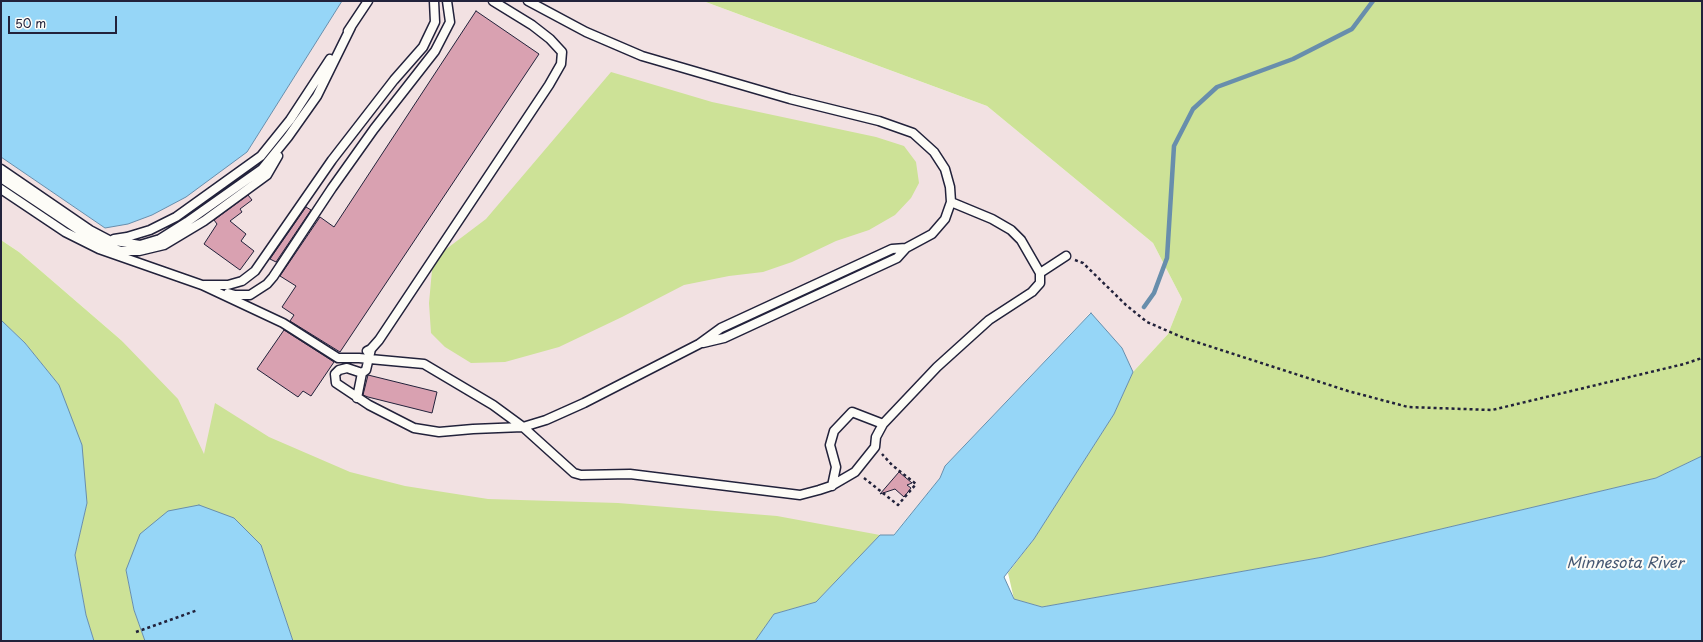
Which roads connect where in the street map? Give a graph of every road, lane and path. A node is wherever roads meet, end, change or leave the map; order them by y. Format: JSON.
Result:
{"nodes":[{"id":1,"x":368,"y":1,"type":"edge"},
{"id":2,"x":434,"y":1,"type":"edge"},
{"id":3,"x":448,"y":1,"type":"edge"},
{"id":4,"x":493,"y":1,"type":"edge"},
{"id":5,"x":528,"y":1,"type":"edge"},
{"id":6,"x":351,"y":27,"type":"junction"},
{"id":7,"x":289,"y":137,"type":"junction"},
{"id":8,"x":1,"y":170,"type":"edge"},
{"id":9,"x":1,"y":178,"type":"edge"},
{"id":10,"x":1,"y":189,"type":"edge"},
{"id":11,"x":950,"y":202,"type":"junction"},
{"id":12,"x":109,"y":240,"type":"junction"},
{"id":13,"x":1066,"y":256,"type":"joint"},
{"id":14,"x":1040,"y":273,"type":"junction"},
{"id":15,"x":202,"y":285,"type":"junction"},
{"id":16,"x":371,"y":349,"type":"junction"},
{"id":17,"x":338,"y":358,"type":"junction"},
{"id":18,"x":1702,"y":358,"type":"edge"},
{"id":19,"x":368,"y":359,"type":"junction"},
{"id":20,"x":362,"y":373,"type":"junction"},
{"id":21,"x":358,"y":398,"type":"junction"},
{"id":22,"x":883,"y":424,"type":"junction"},
{"id":23,"x":523,"y":427,"type":"junction"},
{"id":24,"x":875,"y":447,"type":"junction"},
{"id":25,"x":855,"y":472,"type":"junction"},
{"id":26,"x":832,"y":486,"type":"junction"},
{"id":27,"x":198,"y":610,"type":"dead end"},
{"id":28,"x":136,"y":632,"type":"dead end"}],
"edges":[{"from":1,"to":6,"type":"lane"},
{"from":2,"to":15,"type":"lane"},
{"from":3,"to":15,"type":"lane"},
{"from":4,"to":16,"type":"lane"},
{"from":5,"to":11,"type":"lane"},
{"from":6,"to":7,"type":"lane"},
{"from":6,"to":12,"type":"lane"},
{"from":7,"to":9,"type":"lane"},
{"from":7,"to":12,"type":"lane"},
{"from":8,"to":12,"type":"lane"},
{"from":10,"to":15,"type":"lane"},
{"from":11,"to":14,"type":"lane"},
{"from":11,"to":23,"type":"lane"},
{"from":13,"to":14,"type":"lane"},
{"from":13,"to":18,"type":"path"},
{"from":14,"to":22,"type":"lane"},
{"from":15,"to":17,"type":"lane"},
{"from":16,"to":17,"type":"lane"},
{"from":16,"to":19,"type":"lane"},
{"from":17,"to":19,"type":"lane"},
{"from":19,"to":20,"type":"lane"},
{"from":19,"to":23,"type":"lane"},
{"from":20,"to":21,"type":"lane"},
{"from":20,"to":21,"type":"lane"},
{"from":21,"to":23,"type":"lane"},
{"from":22,"to":24,"type":"lane"},
{"from":22,"to":26,"type":"lane"},
{"from":23,"to":26,"type":"lane"},
{"from":24,"to":25,"type":"lane"},
{"from":24,"to":25,"type":"path"},
{"from":25,"to":26,"type":"lane"},
{"from":27,"to":28,"type":"path"}]}
